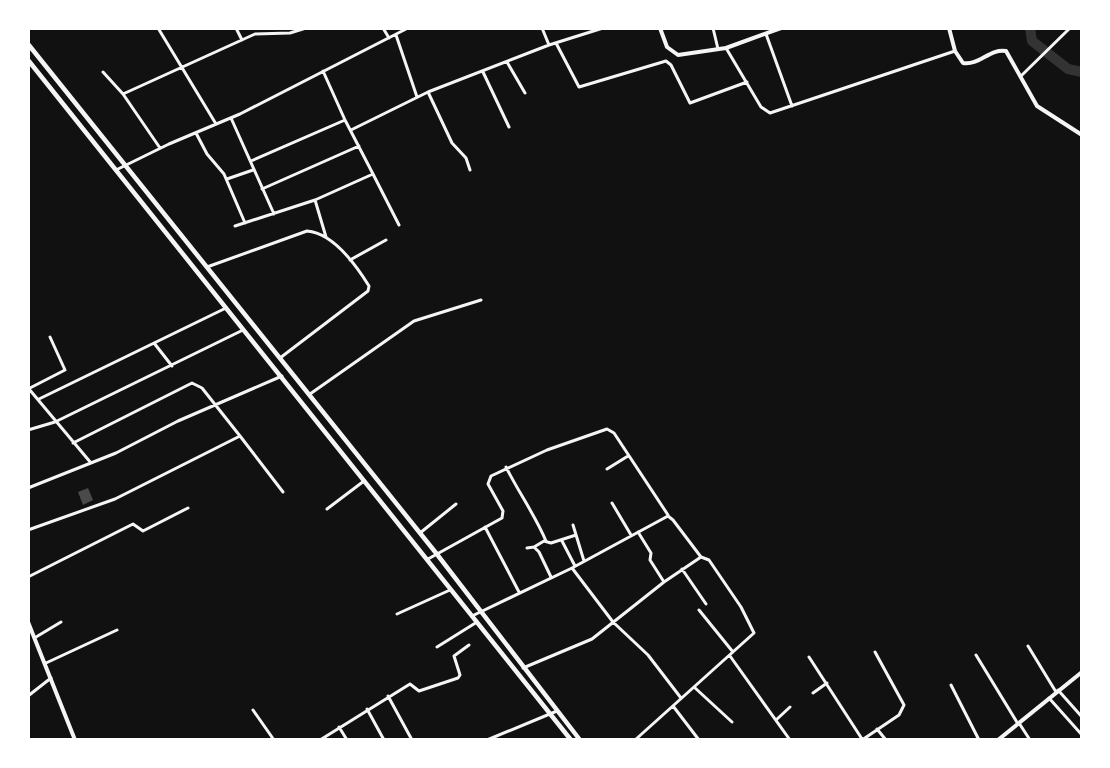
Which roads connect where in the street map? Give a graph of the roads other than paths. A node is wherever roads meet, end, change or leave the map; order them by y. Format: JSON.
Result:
{"nodes":[{"id":1,"x":158,"y":28,"type":"edge"},
{"id":2,"x":236,"y":28,"type":"edge"},
{"id":3,"x":306,"y":28,"type":"edge"},
{"id":4,"x":383,"y":28,"type":"edge"},
{"id":5,"x":408,"y":28,"type":"edge"},
{"id":6,"x":542,"y":28,"type":"edge"},
{"id":7,"x":603,"y":28,"type":"edge"},
{"id":8,"x":660,"y":28,"type":"edge"},
{"id":9,"x":713,"y":28,"type":"edge"},
{"id":10,"x":781,"y":28,"type":"edge"},
{"id":11,"x":949,"y":28,"type":"edge"},
{"id":12,"x":1070,"y":28,"type":"edge"},
{"id":13,"x":301,"y":29,"type":"edge"},
{"id":14,"x":773,"y":30,"type":"edge"},
{"id":15,"x":766,"y":34,"type":"junction"},
{"id":16,"x":396,"y":35,"type":"junction"},
{"id":17,"x":389,"y":38,"type":"junction"},
{"id":18,"x":242,"y":41,"type":"junction"},
{"id":19,"x":556,"y":43,"type":"junction"},
{"id":20,"x":28,"y":44,"type":"edge"},
{"id":21,"x":549,"y":45,"type":"junction"},
{"id":22,"x":726,"y":48,"type":"junction"},
{"id":23,"x":718,"y":49,"type":"junction"},
{"id":24,"x":956,"y":51,"type":"junction"},
{"id":25,"x":673,"y":54,"type":"junction"},
{"id":26,"x":28,"y":60,"type":"edge"},
{"id":27,"x":507,"y":62,"type":"junction"},
{"id":28,"x":669,"y":62,"type":"junction"},
{"id":29,"x":181,"y":66,"type":"junction"},
{"id":30,"x":323,"y":71,"type":"junction"},
{"id":31,"x":483,"y":71,"type":"junction"},
{"id":32,"x":103,"y":72,"type":"dead end"},
{"id":33,"x":1021,"y":76,"type":"junction"},
{"id":34,"x":747,"y":82,"type":"junction"},
{"id":35,"x":428,"y":92,"type":"junction"},
{"id":36,"x":123,"y":93,"type":"junction"},
{"id":37,"x":525,"y":93,"type":"dead end"},
{"id":38,"x":417,"y":97,"type":"junction"},
{"id":39,"x":792,"y":106,"type":"junction"},
{"id":40,"x":231,"y":118,"type":"junction"},
{"id":41,"x":345,"y":120,"type":"junction"},
{"id":42,"x":216,"y":124,"type":"junction"},
{"id":43,"x":509,"y":127,"type":"dead end"},
{"id":44,"x":351,"y":130,"type":"junction"},
{"id":45,"x":196,"y":133,"type":"junction"},
{"id":46,"x":1082,"y":135,"type":"edge"},
{"id":47,"x":359,"y":146,"type":"junction"},
{"id":48,"x":160,"y":148,"type":"junction"},
{"id":49,"x":251,"y":161,"type":"junction"},
{"id":50,"x":124,"y":165,"type":"junction"},
{"id":51,"x":116,"y":170,"type":"junction"},
{"id":52,"x":253,"y":170,"type":"junction"},
{"id":53,"x":470,"y":170,"type":"dead end"},
{"id":54,"x":373,"y":174,"type":"junction"},
{"id":55,"x":227,"y":179,"type":"junction"},
{"id":56,"x":262,"y":189,"type":"junction"},
{"id":57,"x":315,"y":200,"type":"junction"},
{"id":58,"x":274,"y":214,"type":"junction"},
{"id":59,"x":245,"y":223,"type":"junction"},
{"id":60,"x":399,"y":225,"type":"dead end"},
{"id":61,"x":235,"y":226,"type":"dead end"},
{"id":62,"x":327,"y":238,"type":"junction"},
{"id":63,"x":386,"y":240,"type":"dead end"},
{"id":64,"x":350,"y":260,"type":"junction"},
{"id":65,"x":207,"y":267,"type":"junction"},
{"id":66,"x":481,"y":300,"type":"dead end"},
{"id":67,"x":227,"y":308,"type":"junction"},
{"id":68,"x":244,"y":329,"type":"junction"},
{"id":69,"x":50,"y":337,"type":"dead end"},
{"id":70,"x":154,"y":343,"type":"junction"},
{"id":71,"x":280,"y":358,"type":"junction"},
{"id":72,"x":172,"y":366,"type":"junction"},
{"id":73,"x":282,"y":375,"type":"junction"},
{"id":74,"x":29,"y":389,"type":"edge"},
{"id":75,"x":310,"y":394,"type":"junction"},
{"id":76,"x":39,"y":399,"type":"junction"},
{"id":77,"x":215,"y":406,"type":"junction"},
{"id":78,"x":55,"y":422,"type":"junction"},
{"id":79,"x":28,"y":430,"type":"edge"},
{"id":80,"x":240,"y":436,"type":"junction"},
{"id":81,"x":73,"y":443,"type":"junction"},
{"id":82,"x":628,"y":456,"type":"junction"},
{"id":83,"x":91,"y":464,"type":"junction"},
{"id":84,"x":506,"y":467,"type":"junction"},
{"id":85,"x":606,"y":469,"type":"dead end"},
{"id":86,"x":365,"y":480,"type":"junction"},
{"id":87,"x":28,"y":488,"type":"edge"},
{"id":88,"x":283,"y":492,"type":"dead end"},
{"id":89,"x":612,"y":503,"type":"dead end"},
{"id":90,"x":456,"y":504,"type":"dead end"},
{"id":91,"x":188,"y":508,"type":"dead end"},
{"id":92,"x":327,"y":509,"type":"dead end"},
{"id":93,"x":668,"y":516,"type":"junction"},
{"id":94,"x":573,"y":525,"type":"dead end"},
{"id":95,"x":485,"y":526,"type":"junction"},
{"id":96,"x":28,"y":530,"type":"edge"},
{"id":97,"x":638,"y":532,"type":"junction"},
{"id":98,"x":420,"y":533,"type":"junction"},
{"id":99,"x":576,"y":535,"type":"junction"},
{"id":100,"x":631,"y":535,"type":"junction"},
{"id":101,"x":562,"y":540,"type":"junction"},
{"id":102,"x":546,"y":541,"type":"junction"},
{"id":103,"x":534,"y":547,"type":"junction"},
{"id":104,"x":527,"y":548,"type":"dead end"},
{"id":105,"x":436,"y":553,"type":"junction"},
{"id":106,"x":701,"y":557,"type":"junction"},
{"id":107,"x":428,"y":559,"type":"junction"},
{"id":108,"x":584,"y":561,"type":"junction"},
{"id":109,"x":573,"y":567,"type":"junction"},
{"id":110,"x":682,"y":569,"type":"junction"},
{"id":111,"x":28,"y":577,"type":"edge"},
{"id":112,"x":551,"y":577,"type":"junction"},
{"id":113,"x":664,"y":582,"type":"junction"},
{"id":114,"x":451,"y":589,"type":"junction"},
{"id":115,"x":519,"y":592,"type":"junction"},
{"id":116,"x":706,"y":604,"type":"dead end"},
{"id":117,"x":699,"y":610,"type":"dead end"},
{"id":118,"x":481,"y":611,"type":"junction"},
{"id":119,"x":397,"y":614,"type":"dead end"},
{"id":120,"x":472,"y":616,"type":"junction"},
{"id":121,"x":28,"y":622,"type":"edge"},
{"id":122,"x":61,"y":622,"type":"dead end"},
{"id":123,"x":477,"y":622,"type":"junction"},
{"id":124,"x":613,"y":622,"type":"junction"},
{"id":125,"x":117,"y":630,"type":"dead end"},
{"id":126,"x":36,"y":637,"type":"junction"},
{"id":127,"x":470,"y":645,"type":"dead end"},
{"id":128,"x":1028,"y":646,"type":"dead end"},
{"id":129,"x":437,"y":647,"type":"dead end"},
{"id":130,"x":875,"y":652,"type":"dead end"},
{"id":131,"x":731,"y":654,"type":"junction"},
{"id":132,"x":976,"y":655,"type":"dead end"},
{"id":133,"x":809,"y":657,"type":"dead end"},
{"id":134,"x":46,"y":663,"type":"junction"},
{"id":135,"x":523,"y":668,"type":"junction"},
{"id":136,"x":1081,"y":673,"type":"edge"},
{"id":137,"x":51,"y":678,"type":"junction"},
{"id":138,"x":827,"y":683,"type":"junction"},
{"id":139,"x":951,"y":685,"type":"dead end"},
{"id":140,"x":694,"y":687,"type":"junction"},
{"id":141,"x":1057,"y":691,"type":"junction"},
{"id":142,"x":813,"y":693,"type":"dead end"},
{"id":143,"x":28,"y":696,"type":"edge"},
{"id":144,"x":388,"y":696,"type":"junction"},
{"id":145,"x":681,"y":698,"type":"junction"},
{"id":146,"x":1049,"y":698,"type":"junction"},
{"id":147,"x":673,"y":706,"type":"junction"},
{"id":148,"x":790,"y":707,"type":"dead end"},
{"id":149,"x":368,"y":709,"type":"junction"},
{"id":150,"x":253,"y":710,"type":"dead end"},
{"id":151,"x":557,"y":711,"type":"junction"},
{"id":152,"x":550,"y":714,"type":"junction"},
{"id":153,"x":1082,"y":717,"type":"edge"},
{"id":154,"x":776,"y":720,"type":"junction"},
{"id":155,"x":732,"y":722,"type":"dead end"},
{"id":156,"x":1018,"y":723,"type":"junction"},
{"id":157,"x":339,"y":727,"type":"junction"},
{"id":158,"x":877,"y":729,"type":"junction"},
{"id":159,"x":1082,"y":735,"type":"edge"},
{"id":160,"x":490,"y":739,"type":"edge"},
{"id":161,"x":862,"y":739,"type":"edge"},
{"id":162,"x":75,"y":740,"type":"edge"},
{"id":163,"x":274,"y":740,"type":"edge"},
{"id":164,"x":320,"y":740,"type":"edge"},
{"id":165,"x":347,"y":740,"type":"edge"},
{"id":166,"x":384,"y":740,"type":"edge"},
{"id":167,"x":412,"y":740,"type":"edge"},
{"id":168,"x":571,"y":740,"type":"edge"},
{"id":169,"x":580,"y":740,"type":"edge"},
{"id":170,"x":635,"y":740,"type":"edge"},
{"id":171,"x":699,"y":740,"type":"edge"},
{"id":172,"x":790,"y":740,"type":"edge"},
{"id":173,"x":886,"y":740,"type":"edge"},
{"id":174,"x":979,"y":740,"type":"edge"},
{"id":175,"x":998,"y":740,"type":"edge"},
{"id":176,"x":1030,"y":740,"type":"edge"}],
"edges":[{"from":1,"to":29,"type":"street"},
{"from":2,"to":18,"type":"street"},
{"from":3,"to":13,"type":"street"},
{"from":4,"to":17,"type":"street"},
{"from":5,"to":16,"type":"street"},
{"from":6,"to":21,"type":"street"},
{"from":7,"to":19,"type":"street"},
{"from":8,"to":25,"type":"street"},
{"from":9,"to":23,"type":"street"},
{"from":10,"to":14,"type":"street"},
{"from":11,"to":24,"type":"street"},
{"from":12,"to":33,"type":"street"},
{"from":13,"to":18,"type":"street"},
{"from":14,"to":15,"type":"street"},
{"from":15,"to":22,"type":"street"},
{"from":15,"to":39,"type":"street"},
{"from":16,"to":17,"type":"street"},
{"from":16,"to":38,"type":"street"},
{"from":17,"to":30,"type":"street"},
{"from":18,"to":29,"type":"street"},
{"from":19,"to":21,"type":"street"},
{"from":19,"to":28,"type":"street"},
{"from":20,"to":50,"type":"main road"},
{"from":21,"to":27,"type":"street"},
{"from":22,"to":23,"type":"street"},
{"from":22,"to":34,"type":"street"},
{"from":23,"to":25,"type":"street"},
{"from":24,"to":33,"type":"street"},
{"from":24,"to":39,"type":"street"},
{"from":25,"to":28,"type":"street"},
{"from":26,"to":51,"type":"main road"},
{"from":27,"to":31,"type":"street"},
{"from":27,"to":37,"type":"street"},
{"from":28,"to":34,"type":"street"},
{"from":29,"to":36,"type":"street"},
{"from":29,"to":42,"type":"street"},
{"from":30,"to":40,"type":"street"},
{"from":30,"to":41,"type":"street"},
{"from":31,"to":35,"type":"street"},
{"from":31,"to":43,"type":"street"},
{"from":32,"to":36,"type":"street"},
{"from":33,"to":46,"type":"street"},
{"from":34,"to":39,"type":"street"},
{"from":35,"to":38,"type":"street"},
{"from":35,"to":53,"type":"street"},
{"from":36,"to":48,"type":"street"},
{"from":38,"to":44,"type":"street"},
{"from":40,"to":42,"type":"street"},
{"from":40,"to":49,"type":"street"},
{"from":41,"to":44,"type":"street"},
{"from":41,"to":49,"type":"street"},
{"from":42,"to":45,"type":"street"},
{"from":44,"to":47,"type":"street"},
{"from":45,"to":48,"type":"street"},
{"from":45,"to":55,"type":"street"},
{"from":47,"to":54,"type":"street"},
{"from":47,"to":56,"type":"street"},
{"from":48,"to":50,"type":"street"},
{"from":49,"to":52,"type":"street"},
{"from":50,"to":51,"type":"street"},
{"from":50,"to":65,"type":"main road"},
{"from":51,"to":67,"type":"main road"},
{"from":52,"to":55,"type":"street"},
{"from":52,"to":56,"type":"street"},
{"from":54,"to":57,"type":"street"},
{"from":54,"to":60,"type":"street"},
{"from":55,"to":59,"type":"street"},
{"from":56,"to":58,"type":"street"},
{"from":57,"to":58,"type":"street"},
{"from":57,"to":62,"type":"street"},
{"from":58,"to":59,"type":"street"},
{"from":59,"to":61,"type":"street"},
{"from":62,"to":64,"type":"street"},
{"from":62,"to":65,"type":"street"},
{"from":63,"to":64,"type":"street"},
{"from":64,"to":71,"type":"street"},
{"from":65,"to":71,"type":"main road"},
{"from":66,"to":75,"type":"street"},
{"from":67,"to":68,"type":"main road"},
{"from":67,"to":70,"type":"street"},
{"from":68,"to":72,"type":"street"},
{"from":68,"to":73,"type":"main road"},
{"from":69,"to":74,"type":"street"},
{"from":70,"to":72,"type":"street"},
{"from":70,"to":76,"type":"street"},
{"from":71,"to":75,"type":"main road"},
{"from":72,"to":78,"type":"street"},
{"from":73,"to":77,"type":"street"},
{"from":73,"to":86,"type":"main road"},
{"from":74,"to":76,"type":"street"},
{"from":75,"to":98,"type":"main road"},
{"from":76,"to":78,"type":"street"},
{"from":77,"to":80,"type":"street"},
{"from":77,"to":81,"type":"street"},
{"from":77,"to":83,"type":"street"},
{"from":78,"to":79,"type":"street"},
{"from":78,"to":81,"type":"street"},
{"from":80,"to":88,"type":"street"},
{"from":80,"to":96,"type":"street"},
{"from":81,"to":83,"type":"street"},
{"from":82,"to":84,"type":"street"},
{"from":82,"to":85,"type":"street"},
{"from":82,"to":93,"type":"street"},
{"from":83,"to":87,"type":"street"},
{"from":84,"to":95,"type":"street"},
{"from":84,"to":102,"type":"street"},
{"from":86,"to":92,"type":"street"},
{"from":86,"to":107,"type":"main road"},
{"from":89,"to":100,"type":"street"},
{"from":90,"to":98,"type":"street"},
{"from":91,"to":111,"type":"street"},
{"from":93,"to":97,"type":"street"},
{"from":93,"to":106,"type":"street"},
{"from":94,"to":99,"type":"street"},
{"from":95,"to":105,"type":"street"},
{"from":95,"to":115,"type":"street"},
{"from":97,"to":100,"type":"street"},
{"from":97,"to":113,"type":"street"},
{"from":98,"to":105,"type":"main road"},
{"from":99,"to":101,"type":"street"},
{"from":99,"to":108,"type":"street"},
{"from":100,"to":108,"type":"street"},
{"from":101,"to":102,"type":"street"},
{"from":101,"to":109,"type":"street"},
{"from":102,"to":103,"type":"street"},
{"from":103,"to":104,"type":"street"},
{"from":103,"to":112,"type":"street"},
{"from":105,"to":107,"type":"street"},
{"from":105,"to":118,"type":"main road"},
{"from":106,"to":110,"type":"street"},
{"from":106,"to":131,"type":"street"},
{"from":107,"to":114,"type":"main road"},
{"from":108,"to":109,"type":"street"},
{"from":109,"to":112,"type":"street"},
{"from":109,"to":124,"type":"street"},
{"from":110,"to":113,"type":"street"},
{"from":110,"to":116,"type":"street"},
{"from":112,"to":115,"type":"street"},
{"from":113,"to":124,"type":"street"},
{"from":114,"to":119,"type":"street"},
{"from":114,"to":120,"type":"main road"},
{"from":115,"to":118,"type":"street"},
{"from":117,"to":131,"type":"street"},
{"from":118,"to":120,"type":"street"},
{"from":118,"to":135,"type":"main road"},
{"from":120,"to":123,"type":"main road"},
{"from":121,"to":126,"type":"street"},
{"from":122,"to":126,"type":"street"},
{"from":123,"to":129,"type":"street"},
{"from":123,"to":152,"type":"main road"},
{"from":124,"to":135,"type":"street"},
{"from":124,"to":145,"type":"street"},
{"from":125,"to":134,"type":"street"},
{"from":126,"to":134,"type":"street"},
{"from":127,"to":144,"type":"street"},
{"from":128,"to":141,"type":"street"},
{"from":130,"to":158,"type":"street"},
{"from":131,"to":140,"type":"street"},
{"from":131,"to":154,"type":"street"},
{"from":132,"to":156,"type":"street"},
{"from":133,"to":138,"type":"street"},
{"from":134,"to":137,"type":"street"},
{"from":135,"to":151,"type":"main road"},
{"from":136,"to":141,"type":"street"},
{"from":137,"to":143,"type":"street"},
{"from":137,"to":162,"type":"street"},
{"from":138,"to":142,"type":"street"},
{"from":138,"to":161,"type":"street"},
{"from":139,"to":174,"type":"street"},
{"from":140,"to":145,"type":"street"},
{"from":140,"to":155,"type":"street"},
{"from":141,"to":146,"type":"street"},
{"from":141,"to":153,"type":"street"},
{"from":144,"to":149,"type":"street"},
{"from":144,"to":167,"type":"street"},
{"from":145,"to":147,"type":"street"},
{"from":146,"to":156,"type":"street"},
{"from":146,"to":159,"type":"street"},
{"from":147,"to":170,"type":"street"},
{"from":147,"to":171,"type":"street"},
{"from":148,"to":154,"type":"street"},
{"from":149,"to":157,"type":"street"},
{"from":149,"to":166,"type":"street"},
{"from":150,"to":163,"type":"street"},
{"from":151,"to":152,"type":"street"},
{"from":151,"to":169,"type":"main road"},
{"from":152,"to":160,"type":"street"},
{"from":152,"to":168,"type":"main road"},
{"from":154,"to":172,"type":"street"},
{"from":156,"to":175,"type":"street"},
{"from":156,"to":176,"type":"street"},
{"from":157,"to":164,"type":"street"},
{"from":157,"to":165,"type":"street"},
{"from":158,"to":161,"type":"street"},
{"from":158,"to":173,"type":"street"}]}
